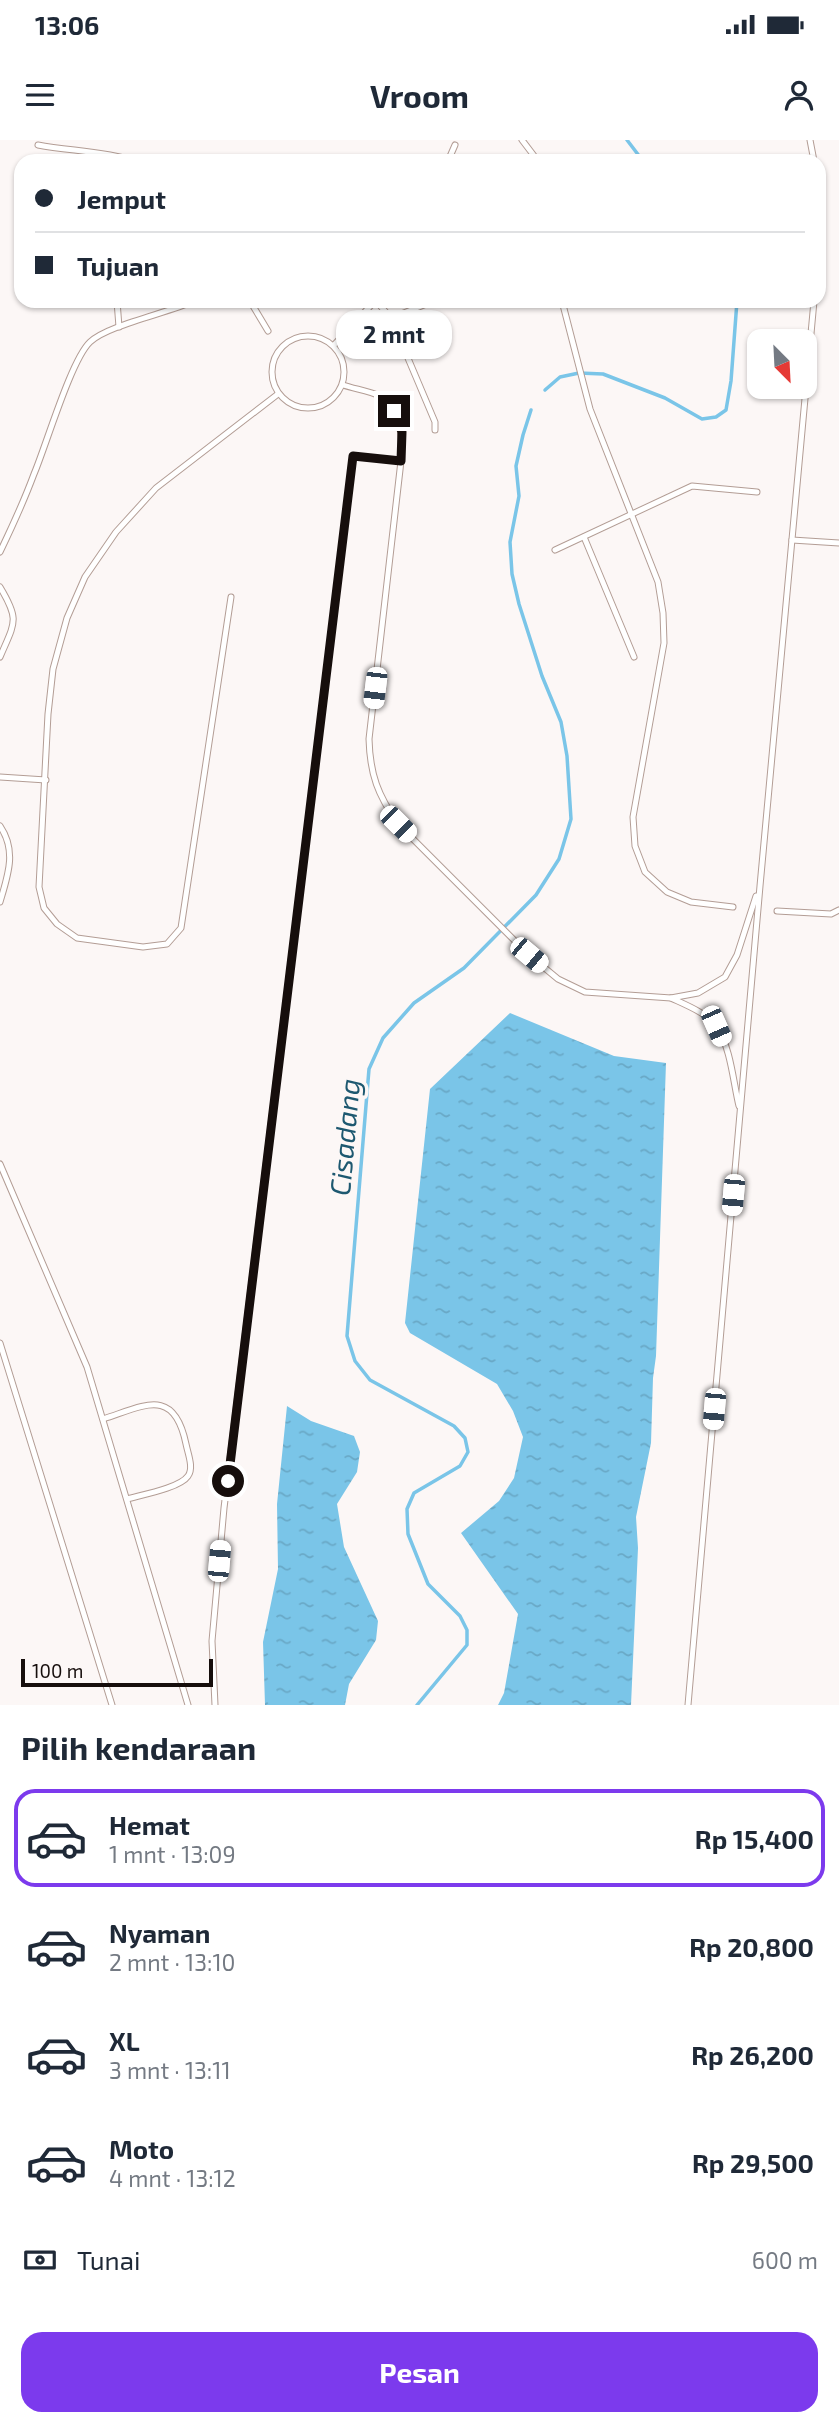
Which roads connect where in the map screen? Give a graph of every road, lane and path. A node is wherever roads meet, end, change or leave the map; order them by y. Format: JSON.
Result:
{"nodes":[{"id":1,"x":522,"y":140,"type":"edge"},
{"id":2,"x":38,"y":145,"type":"dead end"},
{"id":3,"x":455,"y":145,"type":"dead end"},
{"id":4,"x":101,"y":154,"type":"edge"},
{"id":5,"x":451,"y":154,"type":"edge"},
{"id":6,"x":533,"y":154,"type":"edge"},
{"id":7,"x":118,"y":308,"type":"edge"},
{"id":8,"x":179,"y":308,"type":"edge"},
{"id":9,"x":254,"y":308,"type":"edge"},
{"id":10,"x":368,"y":308,"type":"edge"},
{"id":11,"x":382,"y":308,"type":"edge"},
{"id":12,"x":416,"y":308,"type":"edge"},
{"id":13,"x":564,"y":308,"type":"edge"},
{"id":14,"x":813,"y":308,"type":"edge"},
{"id":15,"x":391,"y":318,"type":"junction"},
{"id":16,"x":119,"y":327,"type":"junction"},
{"id":17,"x":268,"y":331,"type":"dead end"},
{"id":18,"x":334,"y":345,"type":"junction"},
{"id":19,"x":343,"y":385,"type":"junction"},
{"id":20,"x":278,"y":394,"type":"junction"},
{"id":21,"x":435,"y":430,"type":"dead end"},
{"id":22,"x":401,"y":461,"type":"junction"},
{"id":23,"x":757,"y":492,"type":"dead end"},
{"id":24,"x":631,"y":516,"type":"junction"},
{"id":25,"x":584,"y":537,"type":"junction"},
{"id":26,"x":792,"y":540,"type":"junction"},
{"id":27,"x":839,"y":543,"type":"edge"},
{"id":28,"x":555,"y":550,"type":"dead end"},
{"id":29,"x":0,"y":552,"type":"edge"},
{"id":30,"x":0,"y":587,"type":"edge"},
{"id":31,"x":231,"y":597,"type":"dead end"},
{"id":32,"x":2,"y":647,"type":"edge"},
{"id":33,"x":0,"y":657,"type":"edge"},
{"id":34,"x":634,"y":657,"type":"dead end"},
{"id":35,"x":0,"y":777,"type":"edge"},
{"id":36,"x":46,"y":779,"type":"junction"},
{"id":37,"x":0,"y":826,"type":"edge"},
{"id":38,"x":760,"y":886,"type":"junction"},
{"id":39,"x":0,"y":902,"type":"edge"},
{"id":40,"x":733,"y":907,"type":"dead end"},
{"id":41,"x":839,"y":910,"type":"edge"},
{"id":42,"x":776,"y":911,"type":"dead end"},
{"id":43,"x":671,"y":998,"type":"junction"},
{"id":44,"x":740,"y":1114,"type":"junction"},
{"id":45,"x":0,"y":1164,"type":"edge"},
{"id":46,"x":0,"y":1343,"type":"edge"},
{"id":47,"x":103,"y":1419,"type":"junction"},
{"id":48,"x":127,"y":1499,"type":"junction"},
{"id":49,"x":112,"y":1705,"type":"edge"},
{"id":50,"x":188,"y":1705,"type":"edge"},
{"id":51,"x":215,"y":1705,"type":"edge"},
{"id":52,"x":688,"y":1705,"type":"edge"}],
"edges":[{"from":1,"to":6,"type":"lane"},
{"from":2,"to":4,"type":"lane"},
{"from":3,"to":5,"type":"lane"},
{"from":7,"to":16,"type":"lane"},
{"from":8,"to":16,"type":"lane"},
{"from":9,"to":17,"type":"lane"},
{"from":10,"to":18,"type":"lane"},
{"from":11,"to":15,"type":"lane"},
{"from":12,"to":15,"type":"lane"},
{"from":13,"to":24,"type":"lane"},
{"from":14,"to":26,"type":"lane"},
{"from":15,"to":21,"type":"lane"},
{"from":16,"to":29,"type":"lane"},
{"from":18,"to":19,"type":"lane"},
{"from":18,"to":20,"type":"lane"},
{"from":19,"to":20,"type":"lane"},
{"from":19,"to":22,"type":"lane"},
{"from":20,"to":36,"type":"lane"},
{"from":22,"to":43,"type":"lane"},
{"from":22,"to":51,"type":"lane"},
{"from":23,"to":24,"type":"lane"},
{"from":24,"to":25,"type":"lane"},
{"from":24,"to":40,"type":"lane"},
{"from":25,"to":28,"type":"lane"},
{"from":25,"to":34,"type":"lane"},
{"from":26,"to":27,"type":"lane"},
{"from":26,"to":38,"type":"lane"},
{"from":30,"to":32,"type":"lane"},
{"from":31,"to":36,"type":"lane"},
{"from":32,"to":33,"type":"lane"},
{"from":35,"to":36,"type":"lane"},
{"from":37,"to":39,"type":"lane"},
{"from":38,"to":43,"type":"lane"},
{"from":38,"to":44,"type":"lane"},
{"from":41,"to":42,"type":"lane"},
{"from":43,"to":44,"type":"lane"},
{"from":44,"to":52,"type":"lane"},
{"from":45,"to":47,"type":"lane"},
{"from":46,"to":49,"type":"lane"},
{"from":47,"to":48,"type":"lane"},
{"from":47,"to":48,"type":"lane"},
{"from":48,"to":50,"type":"lane"}]}
